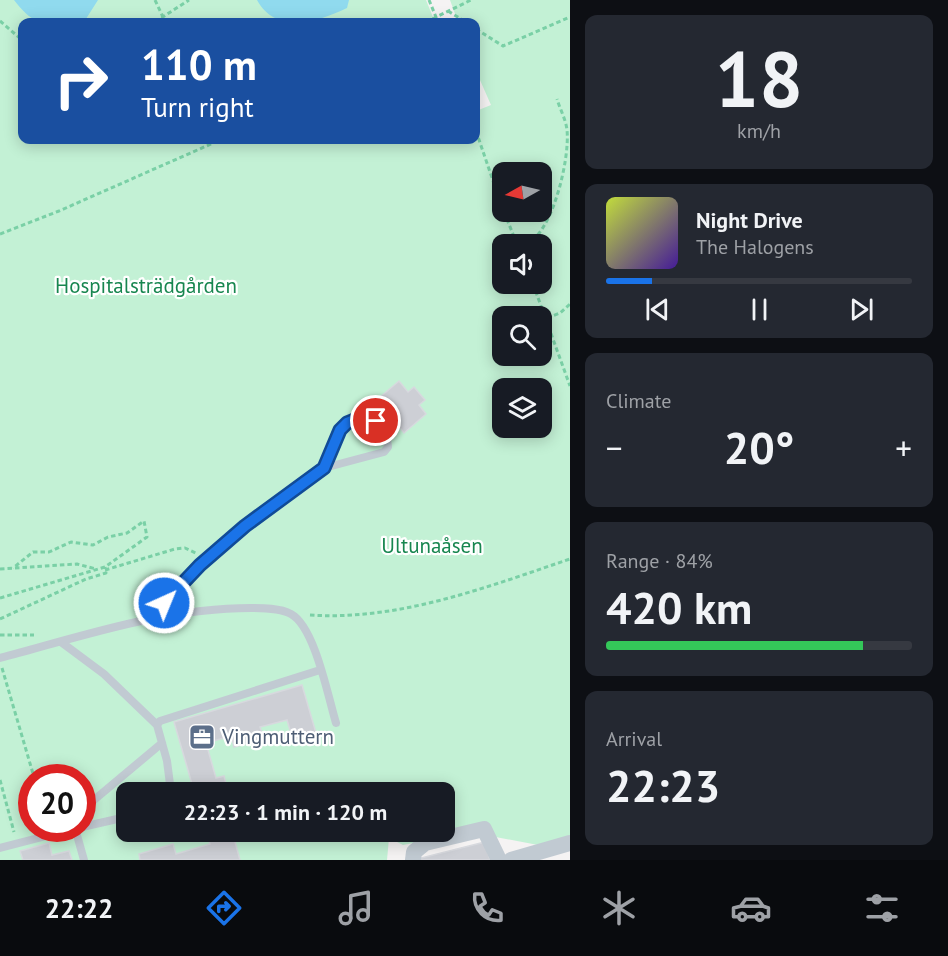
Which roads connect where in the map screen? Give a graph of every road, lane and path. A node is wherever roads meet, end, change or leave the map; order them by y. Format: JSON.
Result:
{"nodes":[{"id":1,"x":154,"y":0,"type":"edge"},
{"id":2,"x":189,"y":0,"type":"edge"},
{"id":3,"x":429,"y":0,"type":"edge"},
{"id":4,"x":471,"y":0,"type":"edge"},
{"id":5,"x":448,"y":11,"type":"junction"},
{"id":6,"x":163,"y":17,"type":"joint"},
{"id":7,"x":436,"y":17,"type":"joint"},
{"id":8,"x":570,"y":17,"type":"edge"},
{"id":9,"x":459,"y":18,"type":"edge"},
{"id":10,"x":0,"y":21,"type":"edge"},
{"id":11,"x":480,"y":32,"type":"edge"},
{"id":12,"x":18,"y":37,"type":"edge"},
{"id":13,"x":557,"y":99,"type":"dead end"},
{"id":14,"x":480,"y":143,"type":"edge"},
{"id":15,"x":211,"y":144,"type":"edge"},
{"id":16,"x":492,"y":178,"type":"edge"},
{"id":17,"x":0,"y":234,"type":"edge"},
{"id":18,"x":538,"y":234,"type":"edge"},
{"id":19,"x":570,"y":304,"type":"edge"},
{"id":20,"x":552,"y":316,"type":"edge"},
{"id":21,"x":552,"y":333,"type":"edge"},
{"id":22,"x":570,"y":386,"type":"edge"},
{"id":23,"x":324,"y":468,"type":"junction"},
{"id":24,"x":570,"y":559,"type":"edge"},
{"id":25,"x":206,"y":560,"type":"junction"},
{"id":26,"x":12,"y":568,"type":"junction"},
{"id":27,"x":0,"y":569,"type":"edge"},
{"id":28,"x":97,"y":569,"type":"junction"},
{"id":29,"x":105,"y":569,"type":"junction"},
{"id":30,"x":0,"y":598,"type":"edge"},
{"id":31,"x":291,"y":614,"type":"junction"},
{"id":32,"x":151,"y":618,"type":"junction"},
{"id":33,"x":0,"y":619,"type":"edge"},
{"id":34,"x":61,"y":642,"type":"junction"},
{"id":35,"x":0,"y":659,"type":"edge"},
{"id":36,"x":320,"y":670,"type":"junction"},
{"id":37,"x":336,"y":723,"type":"dead end"},
{"id":38,"x":158,"y":725,"type":"junction"},
{"id":39,"x":162,"y":742,"type":"junction"},
{"id":40,"x":30,"y":764,"type":"edge"},
{"id":41,"x":0,"y":780,"type":"edge"},
{"id":42,"x":169,"y":782,"type":"edge"},
{"id":43,"x":96,"y":798,"type":"edge"},
{"id":44,"x":116,"y":819,"type":"edge"},
{"id":45,"x":96,"y":824,"type":"edge"},
{"id":46,"x":20,"y":842,"type":"edge"},
{"id":47,"x":80,"y":842,"type":"edge"},
{"id":48,"x":17,"y":843,"type":"junction"},
{"id":49,"x":570,"y":843,"type":"edge"},
{"id":50,"x":0,"y":848,"type":"edge"},
{"id":51,"x":84,"y":860,"type":"edge"},
{"id":52,"x":412,"y":860,"type":"edge"},
{"id":53,"x":499,"y":860,"type":"edge"},
{"id":54,"x":511,"y":860,"type":"edge"}],
"edges":[{"from":1,"to":6,"type":"path"},
{"from":2,"to":6,"type":"path"},
{"from":3,"to":7,"type":"path"},
{"from":4,"to":5,"type":"path"},
{"from":5,"to":7,"type":"path"},
{"from":5,"to":9,"type":"path"},
{"from":8,"to":11,"type":"path"},
{"from":10,"to":12,"type":"path"},
{"from":13,"to":18,"type":"path"},
{"from":14,"to":16,"type":"path"},
{"from":15,"to":17,"type":"path"},
{"from":19,"to":20,"type":"path"},
{"from":21,"to":22,"type":"path"},
{"from":23,"to":23,"type":"lane"},
{"from":23,"to":25,"type":"lane"},
{"from":24,"to":31,"type":"path"},
{"from":25,"to":29,"type":"path"},
{"from":25,"to":32,"type":"lane"},
{"from":26,"to":27,"type":"path"},
{"from":26,"to":28,"type":"path"},
{"from":26,"to":29,"type":"path"},
{"from":28,"to":29,"type":"path"},
{"from":28,"to":30,"type":"path"},
{"from":29,"to":33,"type":"path"},
{"from":31,"to":32,"type":"lane"},
{"from":31,"to":36,"type":"lane"},
{"from":32,"to":34,"type":"lane"},
{"from":34,"to":35,"type":"lane"},
{"from":34,"to":38,"type":"lane"},
{"from":35,"to":40,"type":"path"},
{"from":36,"to":37,"type":"lane"},
{"from":36,"to":38,"type":"lane"},
{"from":38,"to":39,"type":"lane"},
{"from":39,"to":42,"type":"lane"},
{"from":39,"to":43,"type":"lane"},
{"from":41,"to":48,"type":"path"},
{"from":44,"to":45,"type":"lane"},
{"from":46,"to":48,"type":"lane"},
{"from":47,"to":51,"type":"lane"},
{"from":48,"to":50,"type":"lane"},
{"from":49,"to":54,"type":"street"},
{"from":52,"to":53,"type":"street"}]}
